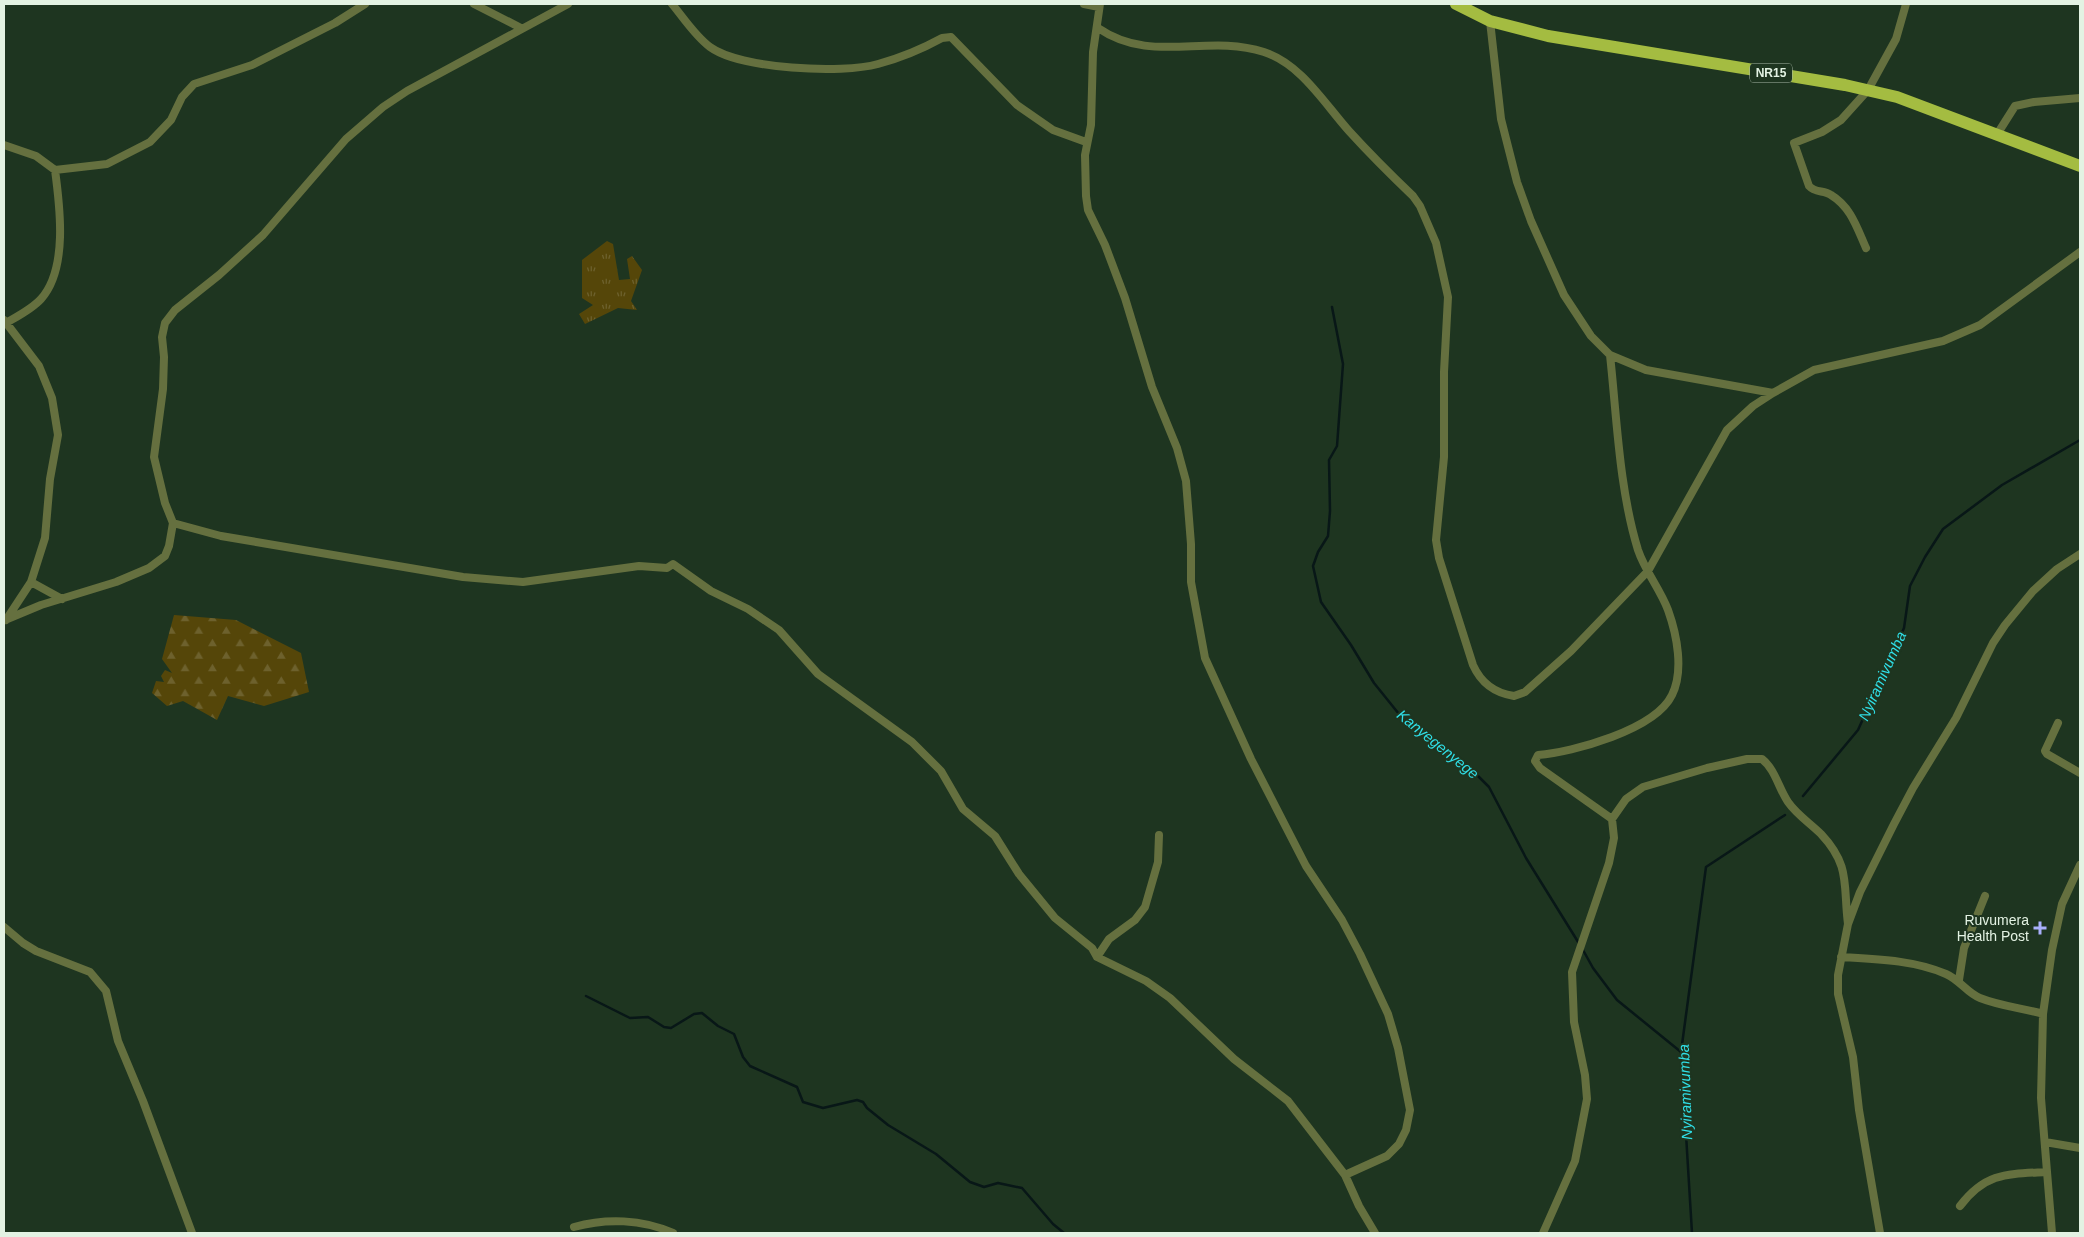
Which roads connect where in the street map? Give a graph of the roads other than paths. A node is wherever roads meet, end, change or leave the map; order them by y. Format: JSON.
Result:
{"nodes":[{"id":1,"x":365,"y":4,"type":"edge"},
{"id":2,"x":474,"y":4,"type":"edge"},
{"id":3,"x":568,"y":4,"type":"edge"},
{"id":4,"x":672,"y":4,"type":"edge"},
{"id":5,"x":1084,"y":4,"type":"edge"},
{"id":6,"x":1456,"y":4,"type":"edge"},
{"id":7,"x":1906,"y":4,"type":"edge"},
{"id":8,"x":1100,"y":6,"type":"edge"},
{"id":9,"x":1490,"y":21,"type":"junction"},
{"id":10,"x":520,"y":28,"type":"junction"},
{"id":11,"x":1098,"y":28,"type":"junction"},
{"id":12,"x":1868,"y":90,"type":"junction"},
{"id":13,"x":2080,"y":98,"type":"edge"},
{"id":14,"x":1996,"y":136,"type":"junction"},
{"id":15,"x":1086,"y":142,"type":"junction"},
{"id":16,"x":4,"y":144,"type":"edge"},
{"id":17,"x":2080,"y":166,"type":"edge"},
{"id":18,"x":56,"y":170,"type":"junction"},
{"id":19,"x":1866,"y":248,"type":"dead end"},
{"id":20,"x":2080,"y":252,"type":"edge"},
{"id":21,"x":5,"y":322,"type":"edge"},
{"id":22,"x":1610,"y":355,"type":"junction"},
{"id":23,"x":1773,"y":393,"type":"junction"},
{"id":24,"x":172,"y":523,"type":"junction"},
{"id":25,"x":2080,"y":554,"type":"edge"},
{"id":26,"x":1648,"y":571,"type":"junction"},
{"id":27,"x":31,"y":582,"type":"junction"},
{"id":28,"x":62,"y":599,"type":"junction"},
{"id":29,"x":5,"y":621,"type":"edge"},
{"id":30,"x":2058,"y":723,"type":"dead end"},
{"id":31,"x":2080,"y":774,"type":"edge"},
{"id":32,"x":1612,"y":819,"type":"junction"},
{"id":33,"x":1159,"y":835,"type":"dead end"},
{"id":34,"x":2080,"y":865,"type":"edge"},
{"id":35,"x":1985,"y":896,"type":"dead end"},
{"id":36,"x":1848,"y":924,"type":"junction"},
{"id":37,"x":4,"y":927,"type":"edge"},
{"id":38,"x":1097,"y":957,"type":"junction"},
{"id":39,"x":1841,"y":957,"type":"junction"},
{"id":40,"x":1959,"y":980,"type":"junction"},
{"id":41,"x":2043,"y":1014,"type":"junction"},
{"id":42,"x":2045,"y":1142,"type":"junction"},
{"id":43,"x":2080,"y":1148,"type":"edge"},
{"id":44,"x":2047,"y":1172,"type":"junction"},
{"id":45,"x":1345,"y":1175,"type":"junction"},
{"id":46,"x":1960,"y":1206,"type":"dead end"},
{"id":47,"x":574,"y":1227,"type":"dead end"},
{"id":48,"x":192,"y":1233,"type":"edge"},
{"id":49,"x":673,"y":1233,"type":"edge"},
{"id":50,"x":1375,"y":1233,"type":"edge"},
{"id":51,"x":1543,"y":1233,"type":"edge"},
{"id":52,"x":1880,"y":1233,"type":"edge"},
{"id":53,"x":2052,"y":1233,"type":"edge"}],
"edges":[{"from":1,"to":18,"type":"street"},
{"from":2,"to":10,"type":"street"},
{"from":3,"to":10,"type":"street"},
{"from":4,"to":15,"type":"street"},
{"from":5,"to":8,"type":"street"},
{"from":6,"to":9,"type":"highway","number":"NR15"},
{"from":7,"to":12,"type":"street"},
{"from":8,"to":11,"type":"street"},
{"from":9,"to":12,"type":"highway","number":"NR15"},
{"from":9,"to":22,"type":"street"},
{"from":10,"to":24,"type":"street"},
{"from":11,"to":15,"type":"street"},
{"from":11,"to":26,"type":"street"},
{"from":12,"to":14,"type":"highway","number":"NR15"},
{"from":12,"to":19,"type":"street"},
{"from":13,"to":14,"type":"street"},
{"from":14,"to":17,"type":"highway","number":"NR15"},
{"from":15,"to":45,"type":"street"},
{"from":16,"to":18,"type":"street"},
{"from":18,"to":21,"type":"street"},
{"from":20,"to":23,"type":"street"},
{"from":21,"to":27,"type":"street"},
{"from":22,"to":23,"type":"street"},
{"from":22,"to":26,"type":"street"},
{"from":23,"to":26,"type":"street"},
{"from":24,"to":28,"type":"street"},
{"from":24,"to":38,"type":"street"},
{"from":25,"to":36,"type":"street"},
{"from":26,"to":32,"type":"street"},
{"from":27,"to":28,"type":"street"},
{"from":27,"to":29,"type":"street"},
{"from":28,"to":29,"type":"street"},
{"from":30,"to":31,"type":"street"},
{"from":32,"to":36,"type":"street"},
{"from":32,"to":51,"type":"street"},
{"from":33,"to":38,"type":"street"},
{"from":34,"to":41,"type":"street"},
{"from":35,"to":40,"type":"street"},
{"from":36,"to":39,"type":"street"},
{"from":37,"to":48,"type":"street"},
{"from":38,"to":45,"type":"street"},
{"from":39,"to":40,"type":"street"},
{"from":39,"to":52,"type":"street"},
{"from":40,"to":41,"type":"street"},
{"from":41,"to":42,"type":"street"},
{"from":42,"to":43,"type":"street"},
{"from":42,"to":44,"type":"street"},
{"from":44,"to":46,"type":"street"},
{"from":44,"to":53,"type":"street"},
{"from":45,"to":50,"type":"street"},
{"from":47,"to":49,"type":"street"}]}
